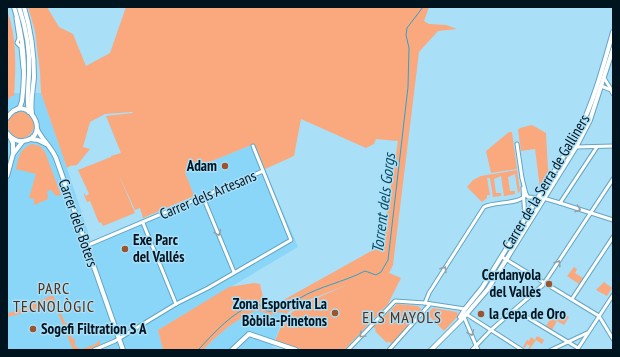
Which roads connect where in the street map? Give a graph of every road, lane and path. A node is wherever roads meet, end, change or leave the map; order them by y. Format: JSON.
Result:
{"nodes":[{"id":1,"x":14,"y":7,"type":"edge"},
{"id":2,"x":19,"y":7,"type":"edge"},
{"id":3,"x":24,"y":7,"type":"edge"},
{"id":4,"x":613,"y":32,"type":"edge"},
{"id":5,"x":613,"y":44,"type":"edge"},
{"id":6,"x":613,"y":49,"type":"edge"},
{"id":7,"x":613,"y":60,"type":"edge"},
{"id":8,"x":604,"y":62,"type":"junction"},
{"id":9,"x":606,"y":71,"type":"junction"},
{"id":10,"x":604,"y":78,"type":"junction"},
{"id":11,"x":31,"y":79,"type":"junction"},
{"id":12,"x":600,"y":86,"type":"junction"},
{"id":13,"x":612,"y":90,"type":"edge"},
{"id":14,"x":613,"y":94,"type":"edge"},
{"id":15,"x":16,"y":110,"type":"junction"},
{"id":16,"x":31,"y":113,"type":"junction"},
{"id":17,"x":7,"y":118,"type":"edge"},
{"id":18,"x":36,"y":129,"type":"junction"},
{"id":19,"x":7,"y":133,"type":"edge"},
{"id":20,"x":10,"y":137,"type":"junction"},
{"id":21,"x":30,"y":139,"type":"junction"},
{"id":22,"x":23,"y":141,"type":"junction"},
{"id":23,"x":517,"y":144,"type":"dead end"},
{"id":24,"x":48,"y":145,"type":"junction"},
{"id":25,"x":253,"y":146,"type":"dead end"},
{"id":26,"x":573,"y":146,"type":"junction"},
{"id":27,"x":613,"y":146,"type":"edge"},
{"id":28,"x":597,"y":147,"type":"junction"},
{"id":29,"x":13,"y":154,"type":"junction"},
{"id":30,"x":263,"y":171,"type":"junction"},
{"id":31,"x":7,"y":176,"type":"edge"},
{"id":32,"x":522,"y":178,"type":"junction"},
{"id":33,"x":613,"y":180,"type":"edge"},
{"id":34,"x":526,"y":194,"type":"junction"},
{"id":35,"x":203,"y":197,"type":"junction"},
{"id":36,"x":524,"y":198,"type":"junction"},
{"id":37,"x":532,"y":198,"type":"junction"},
{"id":38,"x":538,"y":198,"type":"junction"},
{"id":39,"x":543,"y":198,"type":"junction"},
{"id":40,"x":518,"y":200,"type":"junction"},
{"id":41,"x":560,"y":203,"type":"junction"},
{"id":42,"x":525,"y":204,"type":"junction"},
{"id":43,"x":591,"y":213,"type":"junction"},
{"id":44,"x":525,"y":219,"type":"junction"},
{"id":45,"x":613,"y":220,"type":"edge"},
{"id":46,"x":143,"y":223,"type":"junction"},
{"id":47,"x":613,"y":237,"type":"edge"},
{"id":48,"x":86,"y":246,"type":"junction"},
{"id":49,"x":502,"y":257,"type":"junction"},
{"id":50,"x":507,"y":260,"type":"junction"},
{"id":51,"x":234,"y":272,"type":"junction"},
{"id":52,"x":545,"y":282,"type":"junction"},
{"id":53,"x":613,"y":295,"type":"edge"},
{"id":54,"x":477,"y":298,"type":"junction"},
{"id":55,"x":572,"y":299,"type":"junction"},
{"id":56,"x":425,"y":303,"type":"junction"},
{"id":57,"x":176,"y":304,"type":"junction"},
{"id":58,"x":430,"y":304,"type":"junction"},
{"id":59,"x":515,"y":310,"type":"junction"},
{"id":60,"x":465,"y":313,"type":"junction"},
{"id":61,"x":599,"y":316,"type":"junction"},
{"id":62,"x":458,"y":321,"type":"junction"},
{"id":63,"x":491,"y":330,"type":"junction"},
{"id":64,"x":587,"y":333,"type":"junction"},
{"id":65,"x":119,"y":339,"type":"junction"},
{"id":66,"x":613,"y":339,"type":"edge"},
{"id":67,"x":567,"y":342,"type":"junction"},
{"id":68,"x":476,"y":346,"type":"junction"},
{"id":69,"x":237,"y":348,"type":"edge"},
{"id":70,"x":122,"y":349,"type":"edge"},
{"id":71,"x":577,"y":349,"type":"edge"},
{"id":72,"x":94,"y":350,"type":"edge"},
{"id":73,"x":232,"y":350,"type":"edge"},
{"id":74,"x":296,"y":350,"type":"edge"},
{"id":75,"x":348,"y":350,"type":"edge"},
{"id":76,"x":389,"y":350,"type":"edge"},
{"id":77,"x":431,"y":350,"type":"edge"},
{"id":78,"x":472,"y":350,"type":"edge"},
{"id":79,"x":478,"y":350,"type":"edge"},
{"id":80,"x":522,"y":350,"type":"edge"},
{"id":81,"x":551,"y":350,"type":"edge"}],
"edges":[{"from":1,"to":15,"type":"street"},
{"from":2,"to":11,"type":"street"},
{"from":3,"to":11,"type":"street"},
{"from":4,"to":8,"type":"street","name":"Carrer de la Serra de Galliners"},
{"from":5,"to":8,"type":"street"},
{"from":6,"to":9,"type":"street","name":"Carrer de la Serra de Galliners"},
{"from":7,"to":9,"type":"street"},
{"from":8,"to":12,"type":"street","name":"Carrer de la Serra de Galliners"},
{"from":9,"to":10,"type":"street","name":"Carrer de la Serra de Galliners"},
{"from":10,"to":12,"type":"street","name":"Carrer de la Serra de Galliners"},
{"from":10,"to":13,"type":"street"},
{"from":11,"to":16,"type":"street"},
{"from":12,"to":13,"type":"street"},
{"from":12,"to":26,"type":"street","name":"Carrer de la Serra de Galliners"},
{"from":13,"to":14,"type":"street"},
{"from":15,"to":16,"type":"street"},
{"from":15,"to":17,"type":"street"},
{"from":16,"to":18,"type":"street"},
{"from":18,"to":21,"type":"street"},
{"from":18,"to":24,"type":"street","name":"Carrer dels Boters"},
{"from":19,"to":20,"type":"street"},
{"from":20,"to":22,"type":"street"},
{"from":20,"to":29,"type":"street"},
{"from":21,"to":22,"type":"street"},
{"from":21,"to":24,"type":"street"},
{"from":22,"to":29,"type":"street"},
{"from":23,"to":32,"type":"street"},
{"from":24,"to":48,"type":"street","name":"Carrer dels Boters"},
{"from":25,"to":30,"type":"street"},
{"from":26,"to":28,"type":"street"},
{"from":26,"to":38,"type":"street","name":"Carrer de la Serra de Galliners"},
{"from":26,"to":39,"type":"street","name":"Carrer de la Serra de Galliners"},
{"from":27,"to":28,"type":"street"},
{"from":28,"to":41,"type":"street"},
{"from":29,"to":31,"type":"street"},
{"from":30,"to":35,"type":"street","name":"Carrer dels Artesans"},
{"from":30,"to":51,"type":"street"},
{"from":32,"to":34,"type":"street"},
{"from":32,"to":36,"type":"street"},
{"from":33,"to":43,"type":"street"},
{"from":34,"to":36,"type":"street"},
{"from":34,"to":37,"type":"street"},
{"from":35,"to":46,"type":"street","name":"Carrer dels Artesans"},
{"from":35,"to":51,"type":"street","one_way":true},
{"from":36,"to":40,"type":"street"},
{"from":36,"to":42,"type":"street"},
{"from":37,"to":38,"type":"street"},
{"from":37,"to":42,"type":"street"},
{"from":38,"to":39,"type":"street"},
{"from":38,"to":44,"type":"street","name":"Carrer de la Serra de Galliners"},
{"from":39,"to":41,"type":"street"},
{"from":39,"to":50,"type":"street","name":"Carrer de la Serra de Galliners"},
{"from":40,"to":42,"type":"street"},
{"from":56,"to":40,"type":"street","one_way":true},
{"from":41,"to":43,"type":"street","one_way":true},
{"from":42,"to":44,"type":"street"},
{"from":43,"to":45,"type":"street"},
{"from":52,"to":43,"type":"street","one_way":true},
{"from":44,"to":49,"type":"street","name":"Carrer de la Serra de Galliners"},
{"from":46,"to":48,"type":"street","name":"Carrer dels Artesans"},
{"from":46,"to":57,"type":"street"},
{"from":47,"to":55,"type":"street"},
{"from":48,"to":65,"type":"street","name":"Carrer dels Boters"},
{"from":49,"to":50,"type":"street"},
{"from":49,"to":54,"type":"street","name":"Carrer de la Serra de Galliners"},
{"from":50,"to":52,"type":"street"},
{"from":50,"to":54,"type":"street","name":"Carrer de la Serra de Galliners"},
{"from":51,"to":57,"type":"street"},
{"from":52,"to":55,"type":"street"},
{"from":52,"to":59,"type":"street"},
{"from":53,"to":61,"type":"street"},
{"from":54,"to":60,"type":"street","name":"Carrer de la Serra de Galliners"},
{"from":55,"to":61,"type":"street"},
{"from":56,"to":58,"type":"street"},
{"from":56,"to":75,"type":"street","one_way":true},
{"from":57,"to":65,"type":"street"},
{"from":58,"to":60,"type":"street"},
{"from":58,"to":76,"type":"street"},
{"from":59,"to":63,"type":"street"},
{"from":59,"to":67,"type":"street"},
{"from":60,"to":62,"type":"street","name":"Carrer de la Serra de Galliners"},
{"from":60,"to":62,"type":"street","name":"Carrer de la Serra de Galliners"},
{"from":60,"to":63,"type":"street"},
{"from":60,"to":68,"type":"street","one_way":true},
{"from":61,"to":64,"type":"street"},
{"from":61,"to":66,"type":"street"},
{"from":62,"to":77,"type":"street","name":"Carrer de la Serra de Galliners"},
{"from":63,"to":68,"type":"street"},
{"from":63,"to":80,"type":"street"},
{"from":64,"to":67,"type":"street"},
{"from":64,"to":71,"type":"street"},
{"from":65,"to":70,"type":"street","name":"Carrer dels Boters"},
{"from":65,"to":72,"type":"street"},
{"from":67,"to":71,"type":"street"},
{"from":67,"to":81,"type":"street"},
{"from":68,"to":78,"type":"street"},
{"from":68,"to":79,"type":"street"},
{"from":69,"to":73,"type":"street"},
{"from":69,"to":74,"type":"street"}]}
